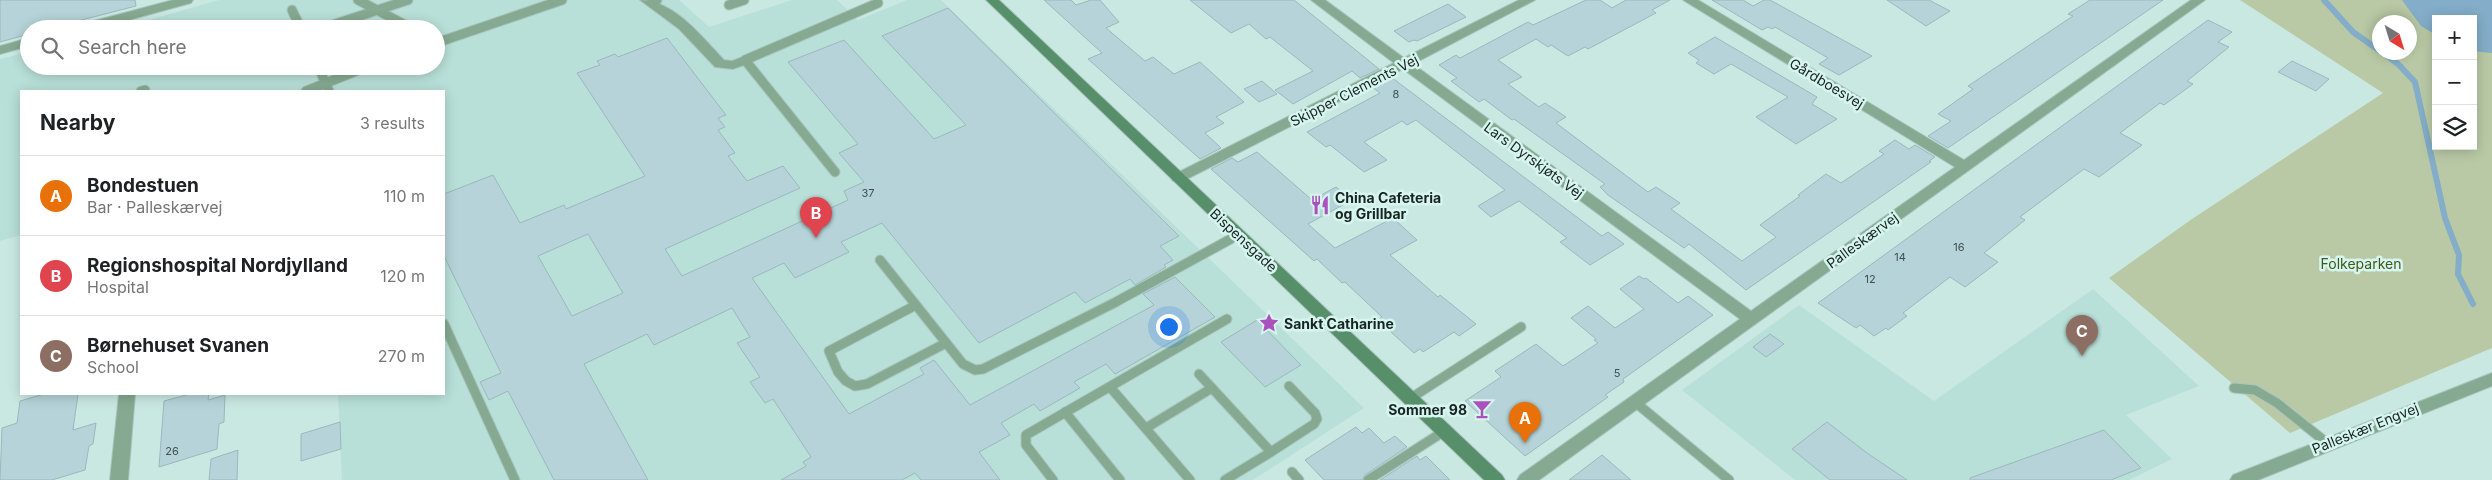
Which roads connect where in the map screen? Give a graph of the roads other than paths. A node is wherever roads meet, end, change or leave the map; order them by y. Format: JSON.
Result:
{"nodes":[{"id":1,"x":187,"y":0,"type":"edge"},
{"id":2,"x":358,"y":0,"type":"edge"},
{"id":3,"x":408,"y":0,"type":"edge"},
{"id":4,"x":562,"y":0,"type":"edge"},
{"id":5,"x":744,"y":0,"type":"edge"},
{"id":6,"x":992,"y":0,"type":"edge"},
{"id":7,"x":1317,"y":0,"type":"edge"},
{"id":8,"x":1529,"y":0,"type":"edge"},
{"id":9,"x":1689,"y":0,"type":"edge"},
{"id":10,"x":2199,"y":0,"type":"edge"},
{"id":11,"x":651,"y":1,"type":"edge"},
{"id":12,"x":880,"y":1,"type":"edge"},
{"id":13,"x":729,"y":5,"type":"dead end"},
{"id":14,"x":292,"y":10,"type":"dead end"},
{"id":15,"x":377,"y":10,"type":"junction"},
{"id":16,"x":113,"y":20,"type":"edge"},
{"id":17,"x":297,"y":20,"type":"edge"},
{"id":18,"x":347,"y":20,"type":"edge"},
{"id":19,"x":396,"y":20,"type":"edge"},
{"id":20,"x":445,"y":39,"type":"edge"},
{"id":21,"x":20,"y":44,"type":"edge"},
{"id":22,"x":0,"y":50,"type":"edge"},
{"id":23,"x":745,"y":60,"type":"junction"},
{"id":24,"x":1404,"y":65,"type":"junction"},
{"id":25,"x":322,"y":75,"type":"edge"},
{"id":26,"x":344,"y":75,"type":"edge"},
{"id":27,"x":325,"y":82,"type":"junction"},
{"id":28,"x":308,"y":90,"type":"edge"},
{"id":29,"x":329,"y":90,"type":"edge"},
{"id":30,"x":1965,"y":167,"type":"junction"},
{"id":31,"x":835,"y":172,"type":"dead end"},
{"id":32,"x":1178,"y":178,"type":"junction"},
{"id":33,"x":1238,"y":234,"type":"junction"},
{"id":34,"x":880,"y":260,"type":"dead end"},
{"id":35,"x":916,"y":305,"type":"junction"},
{"id":36,"x":1227,"y":319,"type":"dead end"},
{"id":37,"x":1751,"y":319,"type":"junction"},
{"id":38,"x":445,"y":326,"type":"edge"},
{"id":39,"x":1521,"y":327,"type":"dead end"},
{"id":40,"x":946,"y":343,"type":"junction"},
{"id":41,"x":1199,"y":374,"type":"dead end"},
{"id":42,"x":2492,"y":379,"type":"edge"},
{"id":43,"x":1289,"y":386,"type":"dead end"},
{"id":44,"x":1110,"y":387,"type":"junction"},
{"id":45,"x":1212,"y":388,"type":"junction"},
{"id":46,"x":2234,"y":388,"type":"dead end"},
{"id":47,"x":127,"y":395,"type":"edge"},
{"id":48,"x":1411,"y":398,"type":"junction"},
{"id":49,"x":1635,"y":402,"type":"junction"},
{"id":50,"x":1065,"y":412,"type":"junction"},
{"id":51,"x":1146,"y":428,"type":"junction"},
{"id":52,"x":1446,"y":430,"type":"junction"},
{"id":53,"x":2327,"y":443,"type":"junction"},
{"id":54,"x":1271,"y":452,"type":"junction"},
{"id":55,"x":119,"y":480,"type":"edge"},
{"id":56,"x":515,"y":480,"type":"edge"},
{"id":57,"x":1053,"y":480,"type":"edge"},
{"id":58,"x":1120,"y":480,"type":"edge"},
{"id":59,"x":1190,"y":480,"type":"edge"},
{"id":60,"x":1224,"y":480,"type":"edge"},
{"id":61,"x":1368,"y":480,"type":"edge"},
{"id":62,"x":1496,"y":480,"type":"edge"},
{"id":63,"x":1526,"y":480,"type":"edge"},
{"id":64,"x":1729,"y":480,"type":"edge"},
{"id":65,"x":2239,"y":480,"type":"edge"}],
"edges":[{"from":1,"to":16,"type":"street"},
{"from":2,"to":15,"type":"lane"},
{"from":3,"to":15,"type":"lane"},
{"from":4,"to":20,"type":"lane"},
{"from":5,"to":13,"type":"lane"},
{"from":6,"to":32,"type":"street","name":"Bispensgade"},
{"from":7,"to":24,"type":"street","name":"Lars Dyrskjøts Vej"},
{"from":8,"to":24,"type":"street","name":"Skipper Clements Vej"},
{"from":9,"to":30,"type":"street","name":"Gårdboesvej"},
{"from":10,"to":30,"type":"street","name":"Palleskærvej"},
{"from":11,"to":23,"type":"street"},
{"from":12,"to":23,"type":"lane"},
{"from":14,"to":17,"type":"lane"},
{"from":15,"to":18,"type":"lane"},
{"from":15,"to":19,"type":"lane"},
{"from":21,"to":22,"type":"street"},
{"from":23,"to":31,"type":"lane"},
{"from":24,"to":32,"type":"street","name":"Skipper Clements Vej"},
{"from":24,"to":37,"type":"street","name":"Lars Dyrskjøts Vej"},
{"from":25,"to":27,"type":"lane"},
{"from":26,"to":27,"type":"lane"},
{"from":27,"to":28,"type":"lane"},
{"from":27,"to":29,"type":"lane"},
{"from":30,"to":37,"type":"street","name":"Palleskærvej"},
{"from":32,"to":33,"type":"street","name":"Bispensgade"},
{"from":33,"to":40,"type":"lane"},
{"from":33,"to":48,"type":"street","name":"Bispensgade"},
{"from":34,"to":35,"type":"lane"},
{"from":35,"to":40,"type":"lane"},
{"from":35,"to":40,"type":"lane"},
{"from":36,"to":44,"type":"lane"},
{"from":37,"to":49,"type":"street","name":"Palleskærvej"},
{"from":38,"to":56,"type":"lane"},
{"from":39,"to":48,"type":"lane"},
{"from":41,"to":45,"type":"lane"},
{"from":42,"to":53,"type":"street","name":"Palleskær Engvej"},
{"from":43,"to":54,"type":"lane"},
{"from":44,"to":50,"type":"lane"},
{"from":44,"to":51,"type":"lane"},
{"from":45,"to":51,"type":"lane"},
{"from":45,"to":54,"type":"lane"},
{"from":46,"to":53,"type":"lane"},
{"from":47,"to":55,"type":"street"},
{"from":48,"to":52,"type":"street","name":"Bispensgade"},
{"from":49,"to":63,"type":"street","name":"Palleskærvej"},
{"from":49,"to":64,"type":"lane"},
{"from":50,"to":57,"type":"lane"},
{"from":50,"to":58,"type":"lane"},
{"from":51,"to":59,"type":"lane"},
{"from":52,"to":61,"type":"lane"},
{"from":52,"to":62,"type":"street","name":"Bispensgade"},
{"from":53,"to":65,"type":"street","name":"Palleskær Engvej"},
{"from":54,"to":60,"type":"lane"}]}
